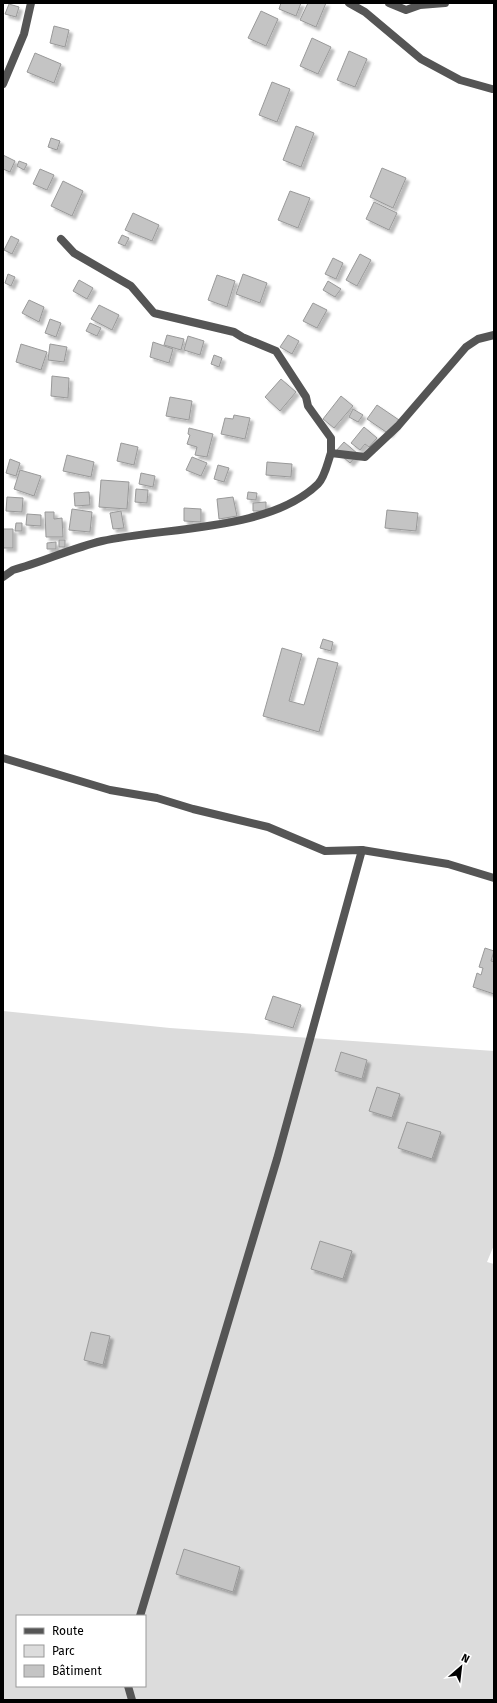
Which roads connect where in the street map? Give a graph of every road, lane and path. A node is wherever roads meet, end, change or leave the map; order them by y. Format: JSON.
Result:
{"nodes":[{"id":1,"x":31,"y":3,"type":"edge"},
{"id":2,"x":349,"y":3,"type":"edge"},
{"id":3,"x":389,"y":3,"type":"edge"},
{"id":4,"x":445,"y":3,"type":"edge"},
{"id":5,"x":3,"y":84,"type":"edge"},
{"id":6,"x":492,"y":89,"type":"dead end"},
{"id":7,"x":61,"y":239,"type":"dead end"},
{"id":8,"x":494,"y":335,"type":"edge"},
{"id":9,"x":331,"y":453,"type":"junction"},
{"id":10,"x":3,"y":577,"type":"edge"},
{"id":11,"x":3,"y":758,"type":"edge"},
{"id":12,"x":362,"y":850,"type":"junction"},
{"id":13,"x":494,"y":878,"type":"edge"},
{"id":14,"x":140,"y":1615,"type":"edge"},
{"id":15,"x":128,"y":1687,"type":"edge"},
{"id":16,"x":132,"y":1700,"type":"edge"}],
"edges":[{"from":1,"to":5,"type":"street"},
{"from":2,"to":6,"type":"street"},
{"from":3,"to":4,"type":"street"},
{"from":7,"to":9,"type":"street"},
{"from":8,"to":9,"type":"street"},
{"from":9,"to":10,"type":"street"},
{"from":11,"to":12,"type":"street"},
{"from":12,"to":13,"type":"street"},
{"from":12,"to":14,"type":"street"},
{"from":15,"to":16,"type":"street"}]}
